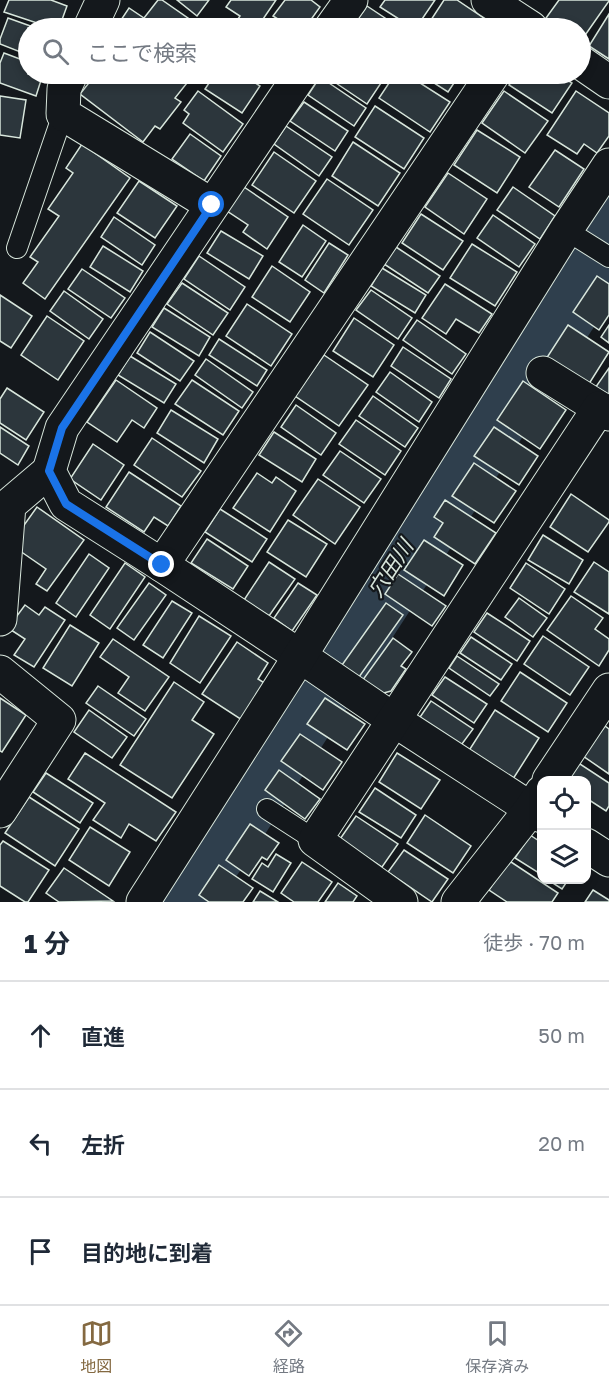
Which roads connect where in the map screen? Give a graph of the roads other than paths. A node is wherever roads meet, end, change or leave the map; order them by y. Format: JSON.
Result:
{"nodes":[{"id":1,"x":103,"y":0,"type":"edge"},
{"id":2,"x":488,"y":0,"type":"edge"},
{"id":3,"x":95,"y":18,"type":"edge"},
{"id":4,"x":521,"y":18,"type":"edge"},
{"id":5,"x":591,"y":70,"type":"edge"},
{"id":6,"x":609,"y":82,"type":"edge"},
{"id":7,"x":66,"y":84,"type":"edge"},
{"id":8,"x":294,"y":84,"type":"edge"},
{"id":9,"x":486,"y":84,"type":"edge"},
{"id":10,"x":63,"y":114,"type":"junction"},
{"id":11,"x":609,"y":165,"type":"edge"},
{"id":12,"x":212,"y":205,"type":"junction"},
{"id":13,"x":566,"y":230,"type":"junction"},
{"id":14,"x":17,"y":248,"type":"dead end"},
{"id":15,"x":609,"y":257,"type":"edge"},
{"id":16,"x":543,"y":372,"type":"dead end"},
{"id":17,"x":604,"y":411,"type":"edge"},
{"id":18,"x":49,"y":471,"type":"junction"},
{"id":19,"x":162,"y":565,"type":"junction"},
{"id":20,"x":0,"y":619,"type":"edge"},
{"id":21,"x":300,"y":656,"type":"junction"},
{"id":22,"x":0,"y":672,"type":"edge"},
{"id":23,"x":609,"y":690,"type":"edge"},
{"id":24,"x":394,"y":720,"type":"junction"},
{"id":25,"x":552,"y":776,"type":"edge"},
{"id":26,"x":537,"y":805,"type":"edge"},
{"id":27,"x":537,"y":807,"type":"edge"},
{"id":28,"x":267,"y":810,"type":"dead end"},
{"id":29,"x":0,"y":811,"type":"edge"},
{"id":30,"x":315,"y":840,"type":"junction"},
{"id":31,"x":591,"y":848,"type":"edge"},
{"id":32,"x":609,"y":860,"type":"edge"},
{"id":33,"x":142,"y":902,"type":"edge"},
{"id":34,"x":401,"y":902,"type":"edge"},
{"id":35,"x":458,"y":902,"type":"edge"}],
"edges":[{"from":1,"to":3,"type":"street"},
{"from":2,"to":4,"type":"street"},
{"from":5,"to":6,"type":"street"},
{"from":7,"to":10,"type":"street"},
{"from":8,"to":12,"type":"street"},
{"from":9,"to":19,"type":"street"},
{"from":10,"to":12,"type":"street"},
{"from":10,"to":14,"type":"lane"},
{"from":11,"to":13,"type":"street"},
{"from":12,"to":18,"type":"street"},
{"from":13,"to":15,"type":"lane"},
{"from":13,"to":21,"type":"street"},
{"from":16,"to":17,"type":"street"},
{"from":17,"to":24,"type":"street"},
{"from":18,"to":19,"type":"street"},
{"from":18,"to":20,"type":"street"},
{"from":19,"to":21,"type":"street"},
{"from":21,"to":24,"type":"street"},
{"from":21,"to":33,"type":"street"},
{"from":22,"to":29,"type":"street"},
{"from":23,"to":25,"type":"street"},
{"from":24,"to":26,"type":"street"},
{"from":24,"to":30,"type":"street"},
{"from":27,"to":35,"type":"street"},
{"from":28,"to":30,"type":"lane"},
{"from":30,"to":34,"type":"street"},
{"from":31,"to":32,"type":"street"}]}
